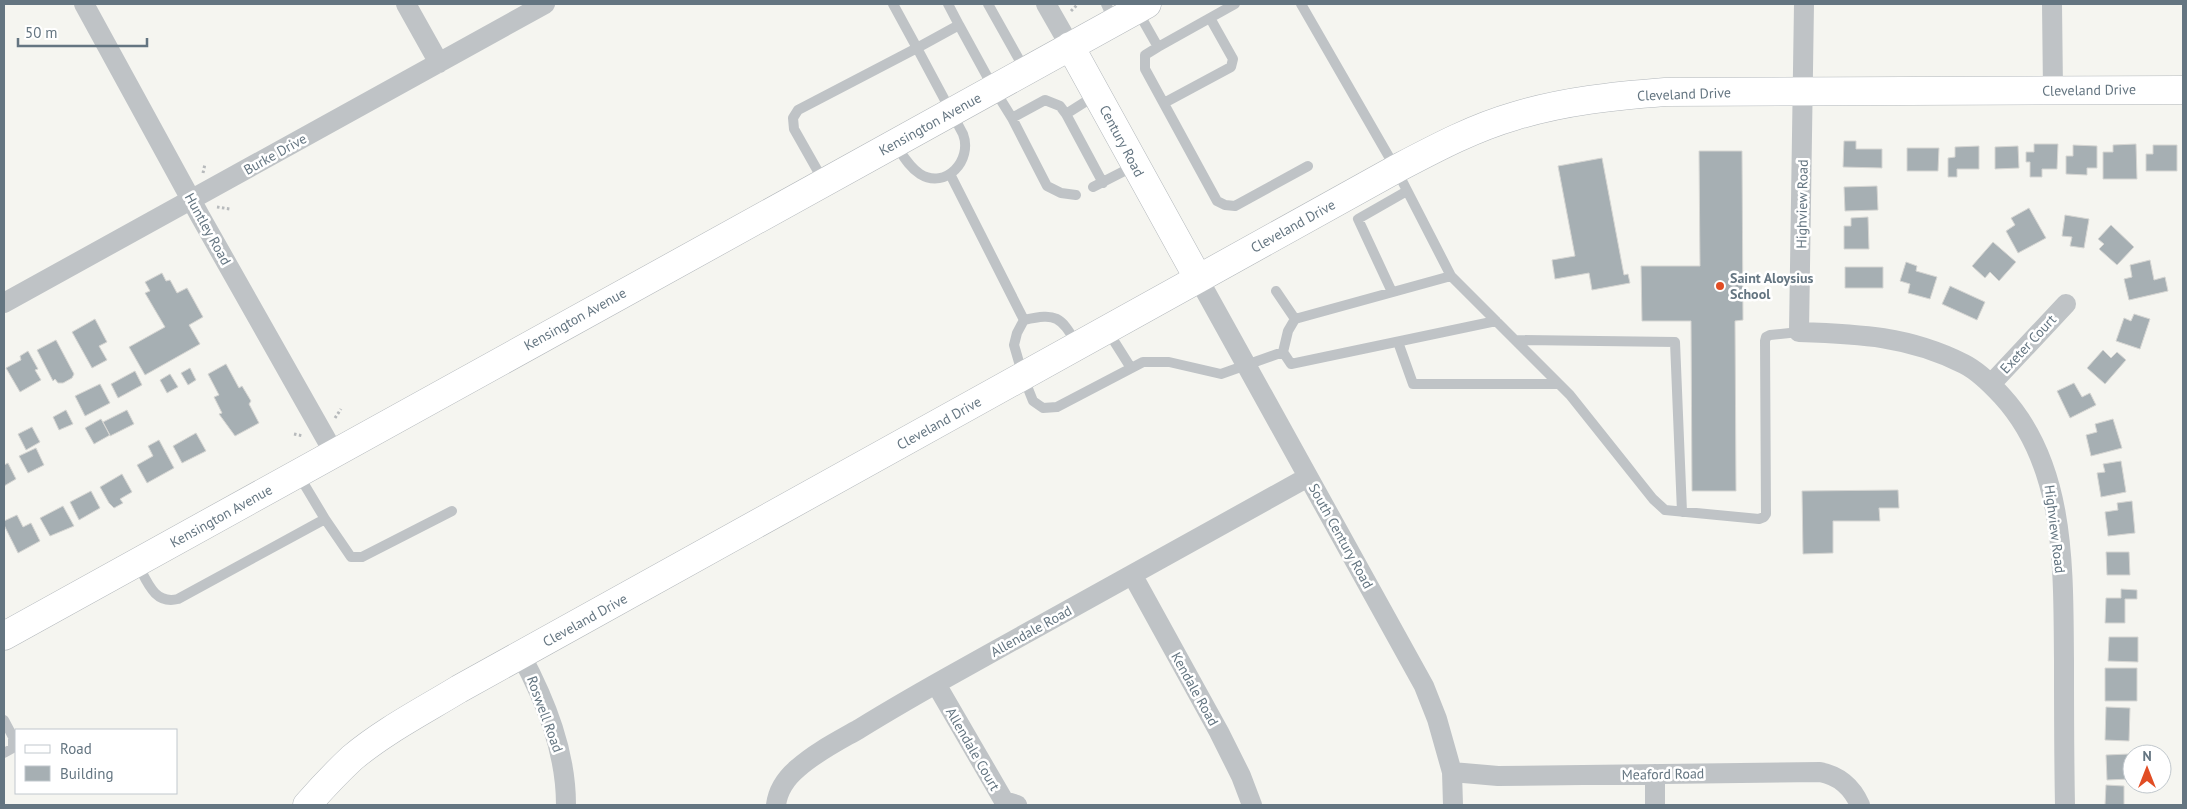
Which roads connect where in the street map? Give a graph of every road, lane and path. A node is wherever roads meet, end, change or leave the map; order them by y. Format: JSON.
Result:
{"nodes":[{"id":1,"x":84,"y":4,"type":"edge"},
{"id":2,"x":406,"y":4,"type":"edge"},
{"id":3,"x":545,"y":4,"type":"edge"},
{"id":4,"x":893,"y":4,"type":"edge"},
{"id":5,"x":948,"y":4,"type":"edge"},
{"id":6,"x":988,"y":4,"type":"edge"},
{"id":7,"x":1046,"y":4,"type":"edge"},
{"id":8,"x":1235,"y":4,"type":"edge"},
{"id":9,"x":1301,"y":4,"type":"edge"},
{"id":10,"x":1804,"y":4,"type":"edge"},
{"id":11,"x":2052,"y":4,"type":"edge"},
{"id":12,"x":1077,"y":5,"type":"dead end"},
{"id":13,"x":1126,"y":10,"type":"edge"},
{"id":14,"x":1070,"y":12,"type":"dead end"},
{"id":15,"x":1210,"y":18,"type":"junction"},
{"id":16,"x":959,"y":25,"type":"junction"},
{"id":17,"x":1070,"y":46,"type":"junction"},
{"id":18,"x":1158,"y":47,"type":"junction"},
{"id":19,"x":917,"y":48,"type":"junction"},
{"id":20,"x":439,"y":63,"type":"junction"},
{"id":21,"x":1026,"y":70,"type":"junction"},
{"id":22,"x":994,"y":89,"type":"junction"},
{"id":23,"x":2183,"y":90,"type":"edge"},
{"id":24,"x":2052,"y":91,"type":"junction"},
{"id":25,"x":1804,"y":92,"type":"junction"},
{"id":26,"x":1097,"y":95,"type":"junction"},
{"id":27,"x":1164,"y":104,"type":"junction"},
{"id":28,"x":952,"y":112,"type":"junction"},
{"id":29,"x":1066,"y":114,"type":"junction"},
{"id":30,"x":1012,"y":118,"type":"junction"},
{"id":31,"x":895,"y":143,"type":"junction"},
{"id":32,"x":1135,"y":165,"type":"junction"},
{"id":33,"x":1308,"y":166,"type":"dead end"},
{"id":34,"x":950,"y":174,"type":"junction"},
{"id":35,"x":1402,"y":180,"type":"junction"},
{"id":36,"x":824,"y":182,"type":"junction"},
{"id":37,"x":1076,"y":195,"type":"dead end"},
{"id":38,"x":191,"y":200,"type":"junction"},
{"id":39,"x":217,"y":207,"type":"dead end"},
{"id":40,"x":230,"y":210,"type":"dead end"},
{"id":41,"x":1451,"y":276,"type":"junction"},
{"id":42,"x":1198,"y":278,"type":"junction"},
{"id":43,"x":1276,"y":290,"type":"dead end"},
{"id":44,"x":1392,"y":292,"type":"junction"},
{"id":45,"x":4,"y":304,"type":"edge"},
{"id":46,"x":2066,"y":304,"type":"dead end"},
{"id":47,"x":1296,"y":319,"type":"junction"},
{"id":48,"x":1024,"y":320,"type":"junction"},
{"id":49,"x":1496,"y":321,"type":"junction"},
{"id":50,"x":1106,"y":330,"type":"junction"},
{"id":51,"x":1799,"y":332,"type":"junction"},
{"id":52,"x":1515,"y":340,"type":"junction"},
{"id":53,"x":1398,"y":342,"type":"junction"},
{"id":54,"x":1078,"y":345,"type":"junction"},
{"id":55,"x":1283,"y":352,"type":"junction"},
{"id":56,"x":1247,"y":366,"type":"junction"},
{"id":57,"x":1131,"y":368,"type":"junction"},
{"id":58,"x":1023,"y":376,"type":"junction"},
{"id":59,"x":1559,"y":384,"type":"junction"},
{"id":60,"x":1991,"y":384,"type":"junction"},
{"id":61,"x":340,"y":409,"type":"dead end"},
{"id":62,"x":333,"y":424,"type":"dead end"},
{"id":63,"x":334,"y":453,"type":"junction"},
{"id":64,"x":297,"y":473,"type":"junction"},
{"id":65,"x":1308,"y":477,"type":"junction"},
{"id":66,"x":452,"y":511,"type":"dead end"},
{"id":67,"x":1682,"y":512,"type":"junction"},
{"id":68,"x":324,"y":520,"type":"junction"},
{"id":69,"x":137,"y":562,"type":"junction"},
{"id":70,"x":1133,"y":576,"type":"junction"},
{"id":71,"x":4,"y":636,"type":"edge"},
{"id":72,"x":521,"y":655,"type":"junction"},
{"id":73,"x":936,"y":684,"type":"junction"},
{"id":74,"x":4,"y":720,"type":"edge"},
{"id":75,"x":4,"y":753,"type":"edge"},
{"id":76,"x":1452,"y":772,"type":"junction"},
{"id":77,"x":1655,"y":774,"type":"junction"},
{"id":78,"x":307,"y":805,"type":"edge"},
{"id":79,"x":566,"y":805,"type":"edge"},
{"id":80,"x":776,"y":805,"type":"edge"},
{"id":81,"x":1017,"y":805,"type":"edge"},
{"id":82,"x":1252,"y":805,"type":"edge"},
{"id":83,"x":1453,"y":805,"type":"edge"},
{"id":84,"x":1655,"y":805,"type":"edge"},
{"id":85,"x":1860,"y":805,"type":"edge"},
{"id":86,"x":2065,"y":805,"type":"edge"}],
"edges":[{"from":1,"to":38,"type":"street","name":"Huntley Road"},
{"from":2,"to":20,"type":"street"},
{"from":3,"to":20,"type":"street","name":"Burke Drive"},
{"from":4,"to":19,"type":"lane"},
{"from":5,"to":16,"type":"lane"},
{"from":6,"to":21,"type":"lane"},
{"from":7,"to":17,"type":"street","name":"Century Road"},
{"from":8,"to":15,"type":"lane"},
{"from":9,"to":35,"type":"lane"},
{"from":10,"to":25,"type":"street","name":"Highview Road"},
{"from":11,"to":24,"type":"street"},
{"from":12,"to":14,"type":"path"},
{"from":13,"to":17,"type":"street","name":"Kensington Avenue"},
{"from":13,"to":18,"type":"lane"},
{"from":15,"to":18,"type":"lane"},
{"from":15,"to":27,"type":"lane"},
{"from":16,"to":19,"type":"lane"},
{"from":16,"to":22,"type":"lane"},
{"from":17,"to":21,"type":"street","name":"Kensington Avenue"},
{"from":17,"to":26,"type":"street","name":"Century Road"},
{"from":18,"to":27,"type":"lane"},
{"from":19,"to":28,"type":"lane"},
{"from":19,"to":36,"type":"lane"},
{"from":20,"to":38,"type":"street","name":"Burke Drive"},
{"from":21,"to":22,"type":"street","name":"Kensington Avenue"},
{"from":22,"to":28,"type":"street","name":"Kensington Avenue"},
{"from":22,"to":30,"type":"lane"},
{"from":23,"to":24,"type":"street","name":"Cleveland Drive"},
{"from":24,"to":25,"type":"street","name":"Cleveland Drive"},
{"from":25,"to":35,"type":"street","name":"Cleveland Drive"},
{"from":25,"to":51,"type":"street","name":"Highview Road"},
{"from":26,"to":29,"type":"lane"},
{"from":26,"to":32,"type":"street","name":"Century Road"},
{"from":27,"to":33,"type":"lane"},
{"from":28,"to":31,"type":"street","name":"Kensington Avenue"},
{"from":28,"to":34,"type":"lane"},
{"from":29,"to":30,"type":"lane"},
{"from":29,"to":32,"type":"lane"},
{"from":30,"to":37,"type":"lane"},
{"from":31,"to":34,"type":"lane"},
{"from":31,"to":36,"type":"street","name":"Kensington Avenue"},
{"from":32,"to":42,"type":"street","name":"Century Road"},
{"from":34,"to":48,"type":"lane"},
{"from":35,"to":41,"type":"lane"},
{"from":35,"to":42,"type":"street","name":"Cleveland Drive"},
{"from":35,"to":44,"type":"lane"},
{"from":36,"to":63,"type":"street","name":"Kensington Avenue"},
{"from":38,"to":45,"type":"street","name":"Burke Drive"},
{"from":38,"to":63,"type":"street","name":"Huntley Road"},
{"from":39,"to":40,"type":"path"},
{"from":41,"to":44,"type":"lane"},
{"from":41,"to":49,"type":"lane"},
{"from":42,"to":50,"type":"street","name":"Cleveland Drive"},
{"from":42,"to":56,"type":"street","name":"South Century Road"},
{"from":43,"to":47,"type":"lane"},
{"from":44,"to":47,"type":"lane"},
{"from":46,"to":60,"type":"street","name":"Exeter Court"},
{"from":47,"to":55,"type":"lane"},
{"from":48,"to":54,"type":"lane"},
{"from":48,"to":58,"type":"lane"},
{"from":49,"to":52,"type":"lane"},
{"from":49,"to":53,"type":"lane"},
{"from":50,"to":54,"type":"street","name":"Cleveland Drive"},
{"from":50,"to":57,"type":"lane"},
{"from":51,"to":60,"type":"street","name":"Highview Road"},
{"from":51,"to":67,"type":"lane"},
{"from":52,"to":59,"type":"lane"},
{"from":52,"to":67,"type":"lane"},
{"from":53,"to":55,"type":"lane"},
{"from":53,"to":59,"type":"lane"},
{"from":54,"to":58,"type":"street","name":"Cleveland Drive"},
{"from":55,"to":56,"type":"lane"},
{"from":56,"to":57,"type":"lane"},
{"from":56,"to":65,"type":"street","name":"South Century Road"},
{"from":57,"to":58,"type":"lane"},
{"from":58,"to":72,"type":"street","name":"Cleveland Drive"},
{"from":59,"to":67,"type":"lane"},
{"from":60,"to":86,"type":"street","name":"Highview Road"},
{"from":61,"to":62,"type":"path"},
{"from":63,"to":64,"type":"street","name":"Kensington Avenue"},
{"from":64,"to":68,"type":"lane"},
{"from":64,"to":69,"type":"street","name":"Kensington Avenue"},
{"from":65,"to":70,"type":"street","name":"Allendale Road"},
{"from":65,"to":76,"type":"street","name":"South Century Road"},
{"from":66,"to":68,"type":"lane"},
{"from":68,"to":69,"type":"lane"},
{"from":69,"to":71,"type":"street","name":"Kensington Avenue"},
{"from":70,"to":73,"type":"street","name":"Allendale Road"},
{"from":70,"to":82,"type":"street","name":"Kendale Road"},
{"from":72,"to":78,"type":"street","name":"Cleveland Drive"},
{"from":72,"to":79,"type":"street","name":"Roswell Road"},
{"from":73,"to":80,"type":"street","name":"Allendale Road"},
{"from":73,"to":81,"type":"street","name":"Allendale Court"},
{"from":74,"to":75,"type":"lane"},
{"from":76,"to":77,"type":"street","name":"Meaford Road"},
{"from":76,"to":83,"type":"street","name":"South Century Road"},
{"from":77,"to":84,"type":"street"},
{"from":77,"to":85,"type":"street","name":"Meaford Road"}]}
